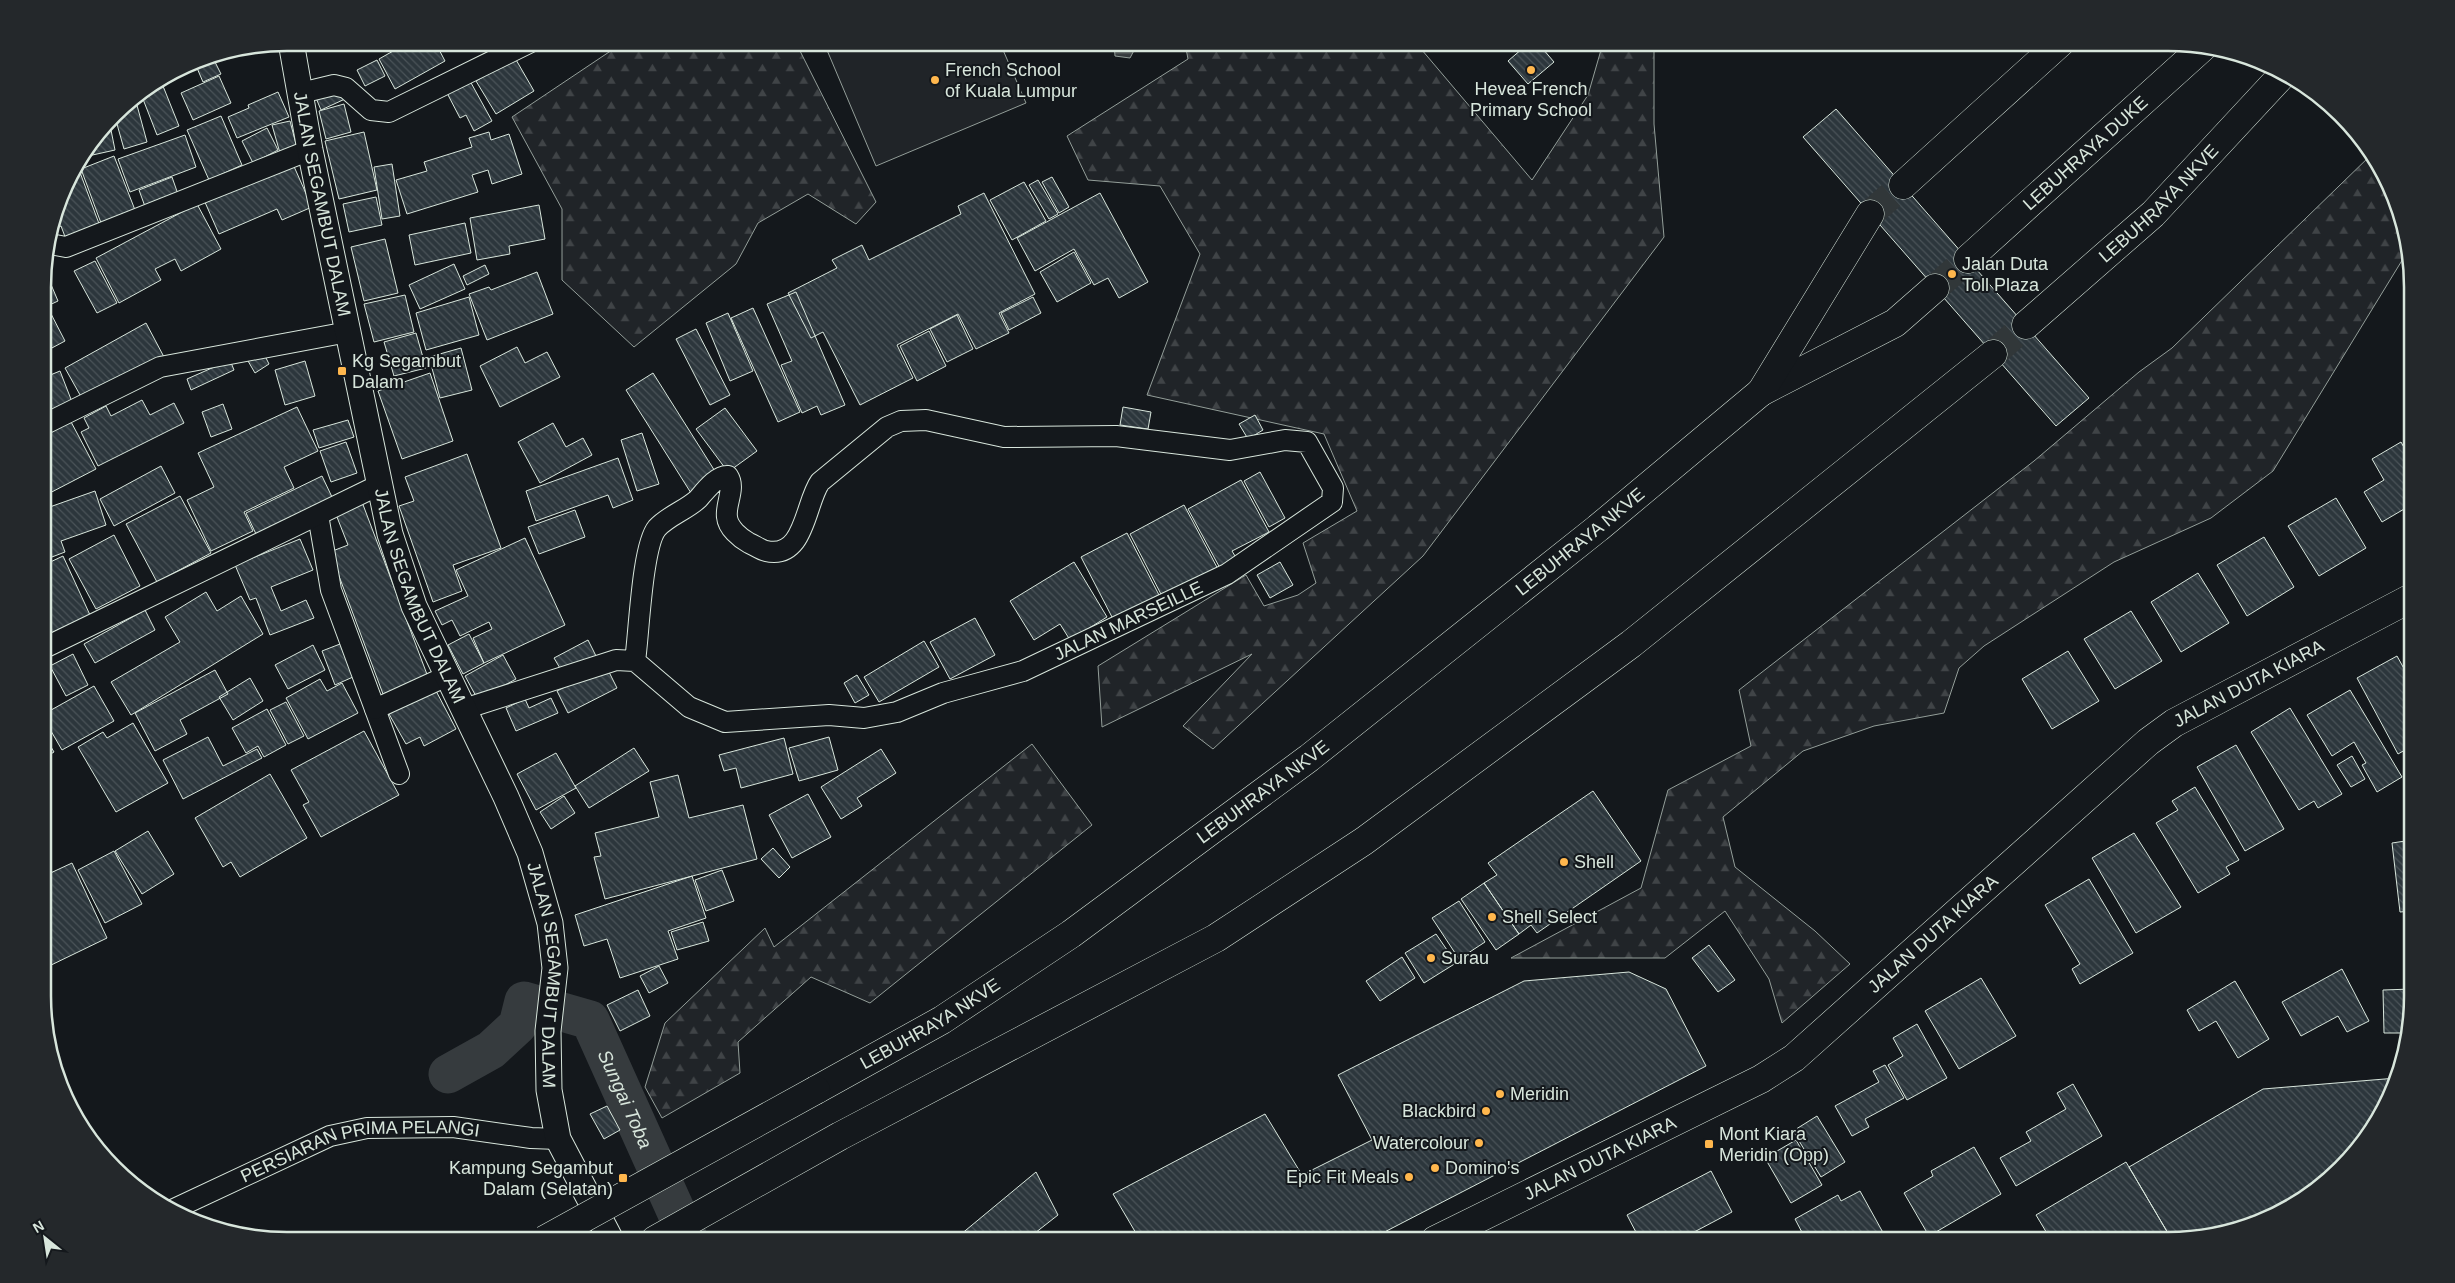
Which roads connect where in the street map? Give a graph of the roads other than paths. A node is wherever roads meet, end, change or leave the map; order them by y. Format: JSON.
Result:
{"nodes":[{"id":1,"x":293,"y":51,"type":"edge"},
{"id":2,"x":513,"y":51,"type":"edge"},
{"id":3,"x":2051,"y":51,"type":"edge"},
{"id":4,"x":2196,"y":53,"type":"edge"},
{"id":5,"x":2278,"y":79,"type":"edge"},
{"id":6,"x":301,"y":93,"type":"junction"},
{"id":7,"x":310,"y":150,"type":"junction"},
{"id":8,"x":1903,"y":185,"type":"tunnel mouth"},
{"id":9,"x":1870,"y":214,"type":"tunnel mouth"},
{"id":10,"x":55,"y":245,"type":"edge"},
{"id":11,"x":1968,"y":259,"type":"tunnel mouth"},
{"id":12,"x":1935,"y":288,"type":"tunnel mouth"},
{"id":13,"x":2026,"y":325,"type":"tunnel mouth"},
{"id":14,"x":348,"y":332,"type":"junction"},
{"id":15,"x":1993,"y":354,"type":"tunnel mouth"},
{"id":16,"x":1761,"y":392,"type":"junction"},
{"id":17,"x":51,"y":421,"type":"edge"},
{"id":18,"x":379,"y":484,"type":"junction"},
{"id":19,"x":318,"y":515,"type":"junction"},
{"id":20,"x":2404,"y":602,"type":"edge"},
{"id":21,"x":51,"y":645,"type":"edge"},
{"id":22,"x":636,"y":661,"type":"junction"},
{"id":23,"x":447,"y":676,"type":"junction"},
{"id":24,"x":375,"y":709,"type":"junction"},
{"id":25,"x":464,"y":709,"type":"junction"},
{"id":26,"x":399,"y":774,"type":"dead end"},
{"id":27,"x":558,"y":1139,"type":"junction"},
{"id":28,"x":181,"y":1206,"type":"edge"},
{"id":29,"x":559,"y":1232,"type":"edge"},
{"id":30,"x":606,"y":1232,"type":"edge"},
{"id":31,"x":669,"y":1232,"type":"edge"},
{"id":32,"x":1451,"y":1232,"type":"edge"}],
"edges":[{"from":1,"to":6,"type":"street","name":"JALAN SEGAMBUT DALAM"},
{"from":2,"to":6,"type":"street"},
{"from":3,"to":8,"type":"main road"},
{"from":4,"to":11,"type":"main road","name":"LEBUHRAYA DUKE"},
{"from":5,"to":13,"type":"main road","name":"LEBUHRAYA NKVE"},
{"from":6,"to":7,"type":"street","name":"JALAN SEGAMBUT DALAM"},
{"from":7,"to":10,"type":"street"},
{"from":7,"to":14,"type":"street","name":"JALAN SEGAMBUT DALAM"},
{"from":9,"to":16,"type":"main road","name":"LEBUHRAYA NKVE"},
{"from":12,"to":16,"type":"main road"},
{"from":14,"to":17,"type":"street"},
{"from":14,"to":18,"type":"street","name":"JALAN SEGAMBUT DALAM"},
{"from":15,"to":31,"type":"main road"},
{"from":16,"to":29,"type":"main road","name":"LEBUHRAYA NKVE","bridge":true},
{"from":18,"to":19,"type":"street"},
{"from":18,"to":23,"type":"street","name":"JALAN SEGAMBUT DALAM"},
{"from":19,"to":21,"type":"street"},
{"from":19,"to":24,"type":"street"},
{"from":20,"to":32,"type":"main road","name":"JALAN DUTA KIARA"},
{"from":22,"to":22,"type":"street","name":"JALAN MARSEILLE"},
{"from":22,"to":25,"type":"street"},
{"from":23,"to":24,"type":"street"},
{"from":23,"to":25,"type":"street","name":"JALAN SEGAMBUT DALAM"},
{"from":24,"to":26,"type":"street"},
{"from":25,"to":27,"type":"street","name":"JALAN SEGAMBUT DALAM"},
{"from":27,"to":28,"type":"street","name":"PERSIARAN PRIMA PELANGI"},
{"from":27,"to":30,"type":"street","name":"JALAN SEGAMBUT DALAM"}]}
